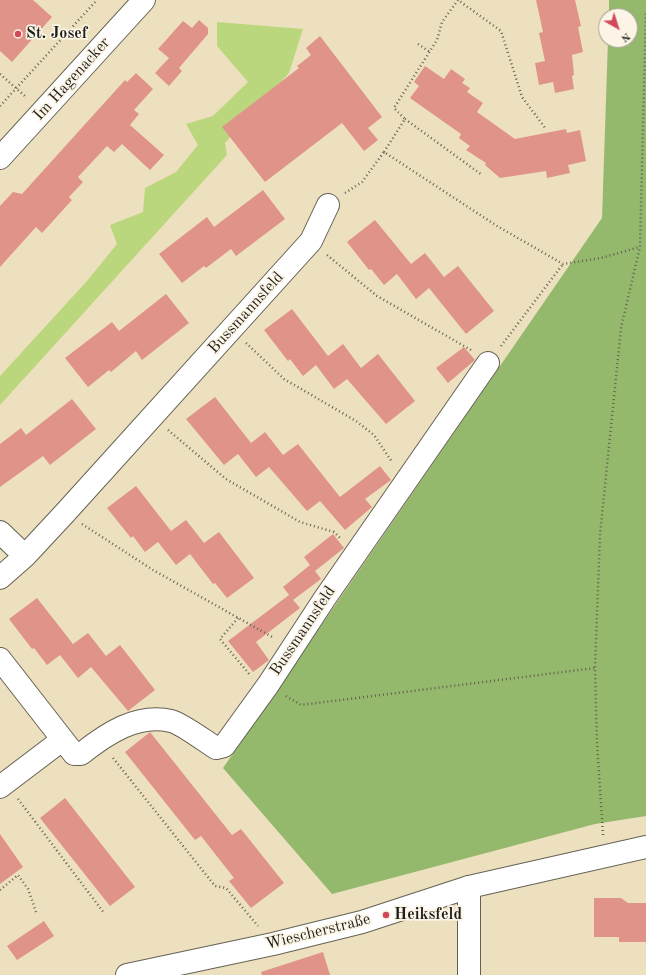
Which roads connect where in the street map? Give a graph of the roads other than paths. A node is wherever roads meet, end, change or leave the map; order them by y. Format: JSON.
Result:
{"nodes":[{"id":1,"x":144,"y":0,"type":"edge"},
{"id":2,"x":0,"y":158,"type":"edge"},
{"id":3,"x":328,"y":205,"type":"road end"},
{"id":4,"x":488,"y":363,"type":"road end"},
{"id":5,"x":0,"y":532,"type":"edge"},
{"id":6,"x":25,"y":556,"type":"junction"},
{"id":7,"x":0,"y":578,"type":"edge"},
{"id":8,"x":0,"y":660,"type":"edge"},
{"id":9,"x":62,"y":740,"type":"junction"},
{"id":10,"x":3,"y":785,"type":"edge"},
{"id":11,"x":646,"y":847,"type":"edge"},
{"id":12,"x":469,"y":887,"type":"junction"},
{"id":13,"x":127,"y":975,"type":"edge"},
{"id":14,"x":470,"y":975,"type":"edge"}],
"edges":[{"from":1,"to":2,"type":"street","name":"Im Hagenacker"},
{"from":3,"to":6,"type":"street","name":"Bussmannsfeld"},
{"from":4,"to":9,"type":"street","name":"Bussmannsfeld"},
{"from":5,"to":6,"type":"street"},
{"from":6,"to":7,"type":"street","name":"Bussmannsfeld"},
{"from":8,"to":9,"type":"street","name":"Bussmannsfeld"},
{"from":9,"to":10,"type":"street"},
{"from":11,"to":12,"type":"street","name":"Wiescherstraße"},
{"from":12,"to":13,"type":"street","name":"Wiescherstraße"},
{"from":12,"to":14,"type":"street"}]}
